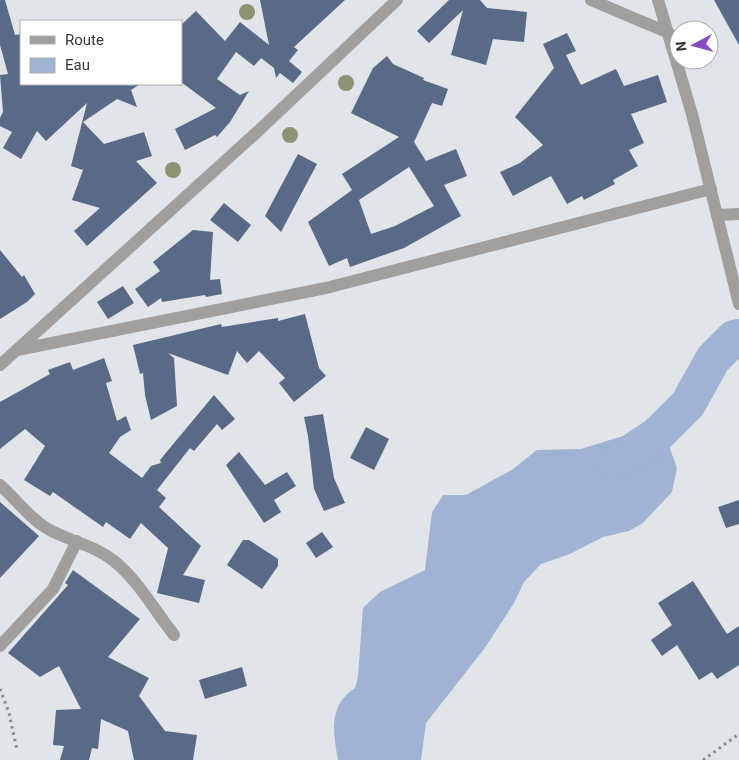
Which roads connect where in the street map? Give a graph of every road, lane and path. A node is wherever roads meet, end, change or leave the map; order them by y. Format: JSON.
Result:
{"nodes":[{"id":1,"x":397,"y":0,"type":"edge"},
{"id":2,"x":591,"y":0,"type":"edge"},
{"id":3,"x":658,"y":0,"type":"edge"},
{"id":4,"x":669,"y":34,"type":"joint"},
{"id":5,"x":679,"y":70,"type":"edge"},
{"id":6,"x":711,"y":189,"type":"junction"},
{"id":7,"x":739,"y":214,"type":"edge"},
{"id":8,"x":717,"y":215,"type":"junction"},
{"id":9,"x":739,"y":304,"type":"edge"},
{"id":10,"x":17,"y":350,"type":"junction"},
{"id":11,"x":0,"y":365,"type":"edge"},
{"id":12,"x":0,"y":485,"type":"edge"},
{"id":13,"x":77,"y":541,"type":"junction"},
{"id":14,"x":174,"y":635,"type":"dead end"},
{"id":15,"x":0,"y":646,"type":"edge"},
{"id":16,"x":0,"y":689,"type":"edge"},
{"id":17,"x":739,"y":734,"type":"edge"},
{"id":18,"x":17,"y":750,"type":"dead end"},
{"id":19,"x":703,"y":760,"type":"edge"}],
"edges":[{"from":1,"to":10,"type":"street"},
{"from":2,"to":4,"type":"street"},
{"from":3,"to":4,"type":"street"},
{"from":5,"to":6,"type":"street"},
{"from":6,"to":8,"type":"street"},
{"from":6,"to":10,"type":"street"},
{"from":7,"to":8,"type":"street"},
{"from":8,"to":9,"type":"street"},
{"from":10,"to":11,"type":"street"},
{"from":12,"to":13,"type":"street"},
{"from":13,"to":14,"type":"street"},
{"from":13,"to":15,"type":"street"},
{"from":16,"to":18,"type":"path"},
{"from":17,"to":19,"type":"path"}]}
